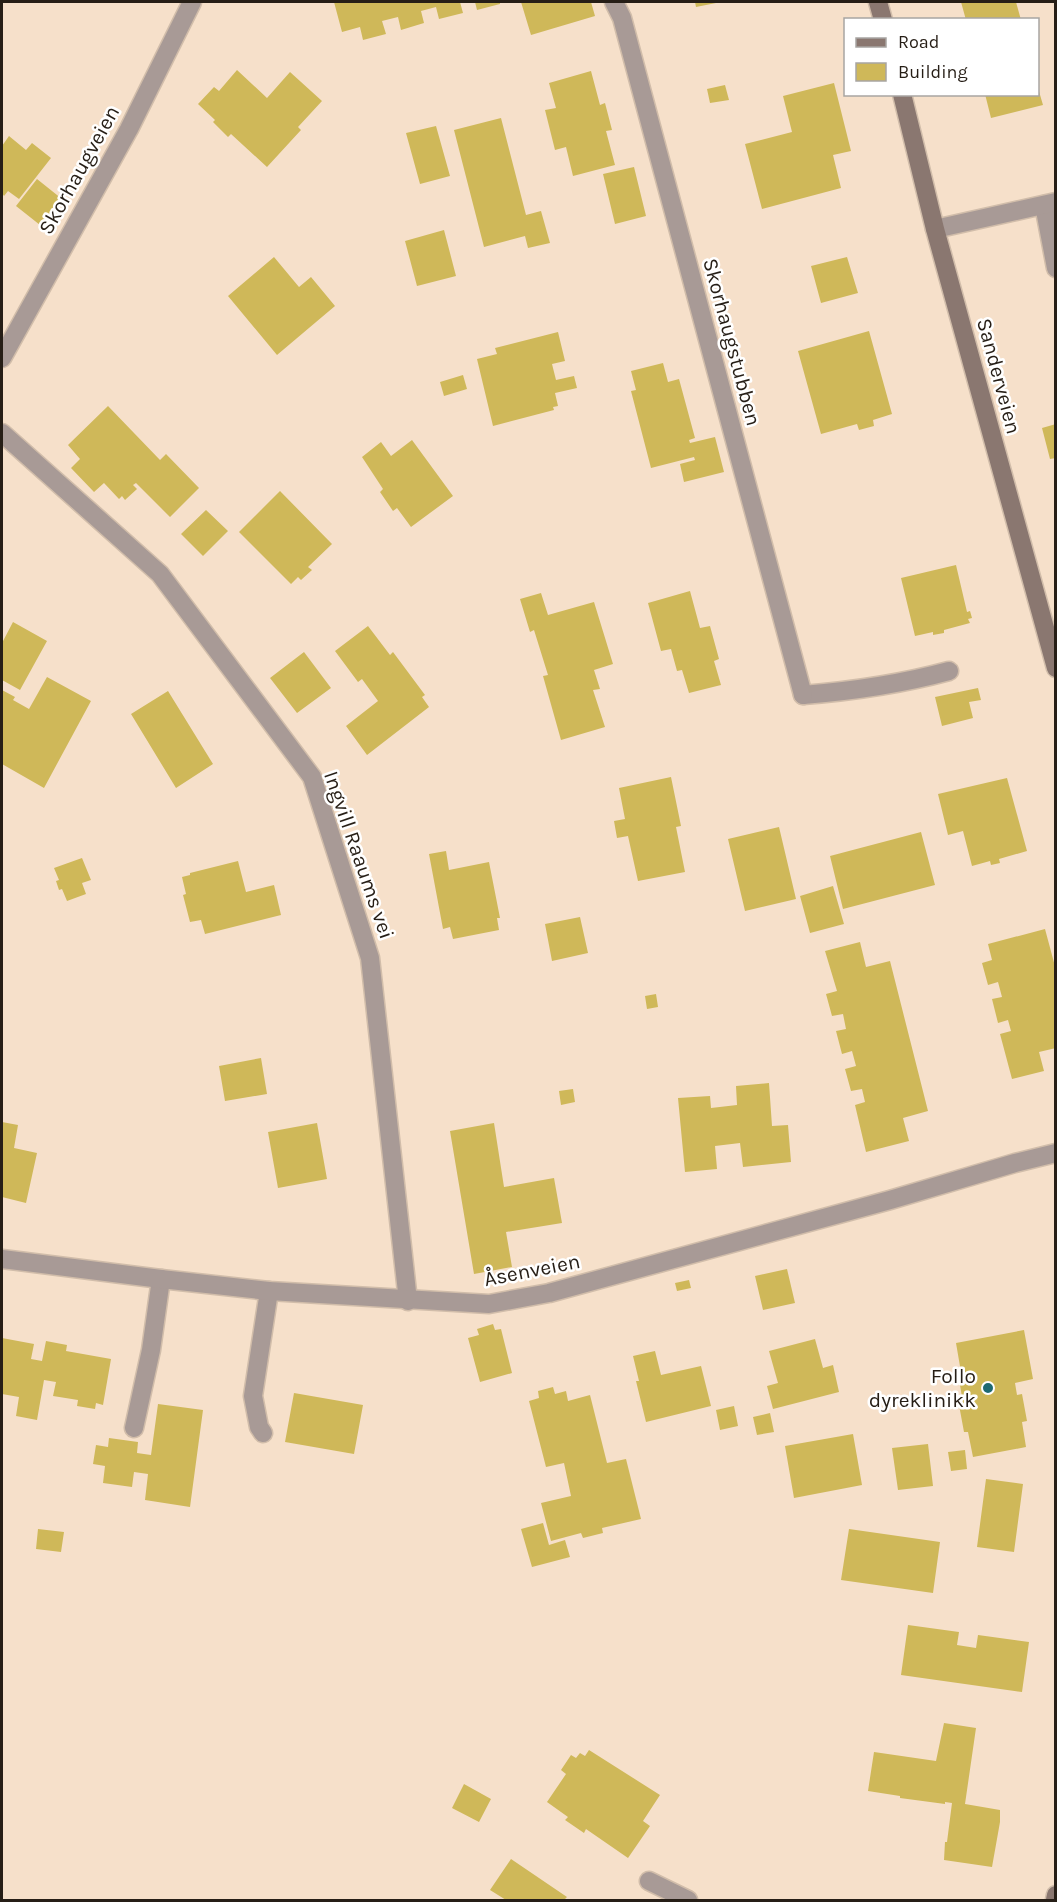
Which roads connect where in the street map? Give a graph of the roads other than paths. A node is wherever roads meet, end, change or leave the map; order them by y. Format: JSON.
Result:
{"nodes":[{"id":1,"x":192,"y":2,"type":"edge"},
{"id":2,"x":614,"y":2,"type":"edge"},
{"id":3,"x":878,"y":2,"type":"edge"},
{"id":4,"x":882,"y":18,"type":"edge"},
{"id":5,"x":902,"y":96,"type":"edge"},
{"id":6,"x":1050,"y":204,"type":"edge"},
{"id":7,"x":935,"y":229,"type":"junction"},
{"id":8,"x":1056,"y":268,"type":"edge"},
{"id":9,"x":2,"y":358,"type":"edge"},
{"id":10,"x":2,"y":433,"type":"edge"},
{"id":11,"x":1056,"y":668,"type":"edge"},
{"id":12,"x":949,"y":671,"type":"dead end"},
{"id":13,"x":1056,"y":1153,"type":"edge"},
{"id":14,"x":2,"y":1259,"type":"edge"},
{"id":15,"x":161,"y":1279,"type":"junction"},
{"id":16,"x":269,"y":1291,"type":"junction"},
{"id":17,"x":408,"y":1301,"type":"junction"},
{"id":18,"x":134,"y":1428,"type":"dead end"},
{"id":19,"x":263,"y":1433,"type":"dead end"},
{"id":20,"x":649,"y":1881,"type":"dead end"},
{"id":21,"x":1056,"y":1895,"type":"edge"},
{"id":22,"x":688,"y":1900,"type":"edge"},
{"id":23,"x":1055,"y":1900,"type":"edge"}],
"edges":[{"from":1,"to":9,"type":"street","name":"Skorhaugveien"},
{"from":2,"to":12,"type":"street","name":"Skorhaugstubben"},
{"from":3,"to":4,"type":"main road"},
{"from":5,"to":7,"type":"main road","name":"Sanderveien"},
{"from":6,"to":7,"type":"street"},
{"from":6,"to":8,"type":"street"},
{"from":7,"to":11,"type":"main road","name":"Sanderveien"},
{"from":10,"to":17,"type":"street","name":"Ingvill Raaums vei"},
{"from":13,"to":17,"type":"street","name":"Åsenveien"},
{"from":14,"to":15,"type":"street","name":"Åsenveien"},
{"from":15,"to":16,"type":"street","name":"Åsenveien"},
{"from":15,"to":18,"type":"street"},
{"from":16,"to":17,"type":"street","name":"Åsenveien"},
{"from":16,"to":19,"type":"street"},
{"from":20,"to":22,"type":"street"},
{"from":21,"to":23,"type":"main road"}]}
